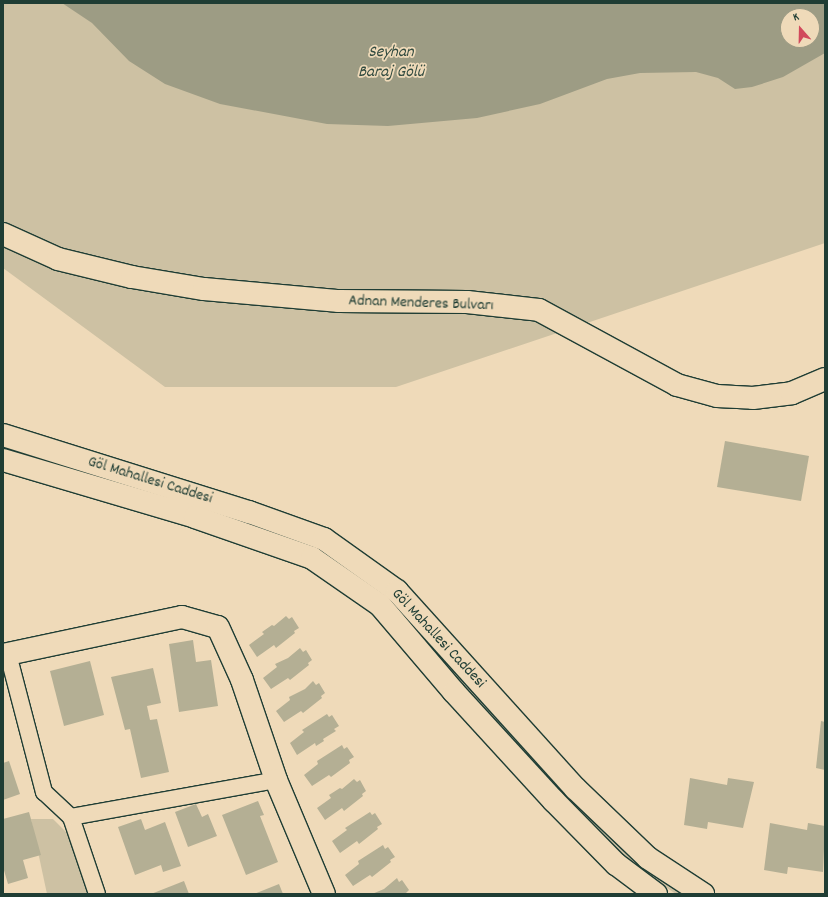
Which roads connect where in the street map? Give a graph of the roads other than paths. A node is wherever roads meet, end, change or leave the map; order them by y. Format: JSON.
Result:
{"nodes":[{"id":1,"x":3,"y":234,"type":"edge"},
{"id":2,"x":825,"y":379,"type":"edge"},
{"id":3,"x":3,"y":435,"type":"edge"},
{"id":4,"x":3,"y":460,"type":"edge"},
{"id":5,"x":5,"y":655,"type":"edge"},
{"id":6,"x":276,"y":780,"type":"junction"},
{"id":7,"x":71,"y":817,"type":"junction"},
{"id":8,"x":97,"y":894,"type":"edge"},
{"id":9,"x":324,"y":894,"type":"edge"},
{"id":10,"x":656,"y":894,"type":"edge"},
{"id":11,"x":703,"y":894,"type":"edge"}],
"edges":[{"from":1,"to":2,"type":"main road","name":"Adnan Menderes Bulvarı"},
{"from":3,"to":11,"type":"main road","name":"Göl Mahallesi Caddesi"},
{"from":4,"to":10,"type":"main road","name":"Göl Mahallesi Caddesi"},
{"from":5,"to":6,"type":"main road"},
{"from":5,"to":7,"type":"street"},
{"from":6,"to":7,"type":"street"},
{"from":6,"to":9,"type":"main road"},
{"from":7,"to":8,"type":"street"}]}
